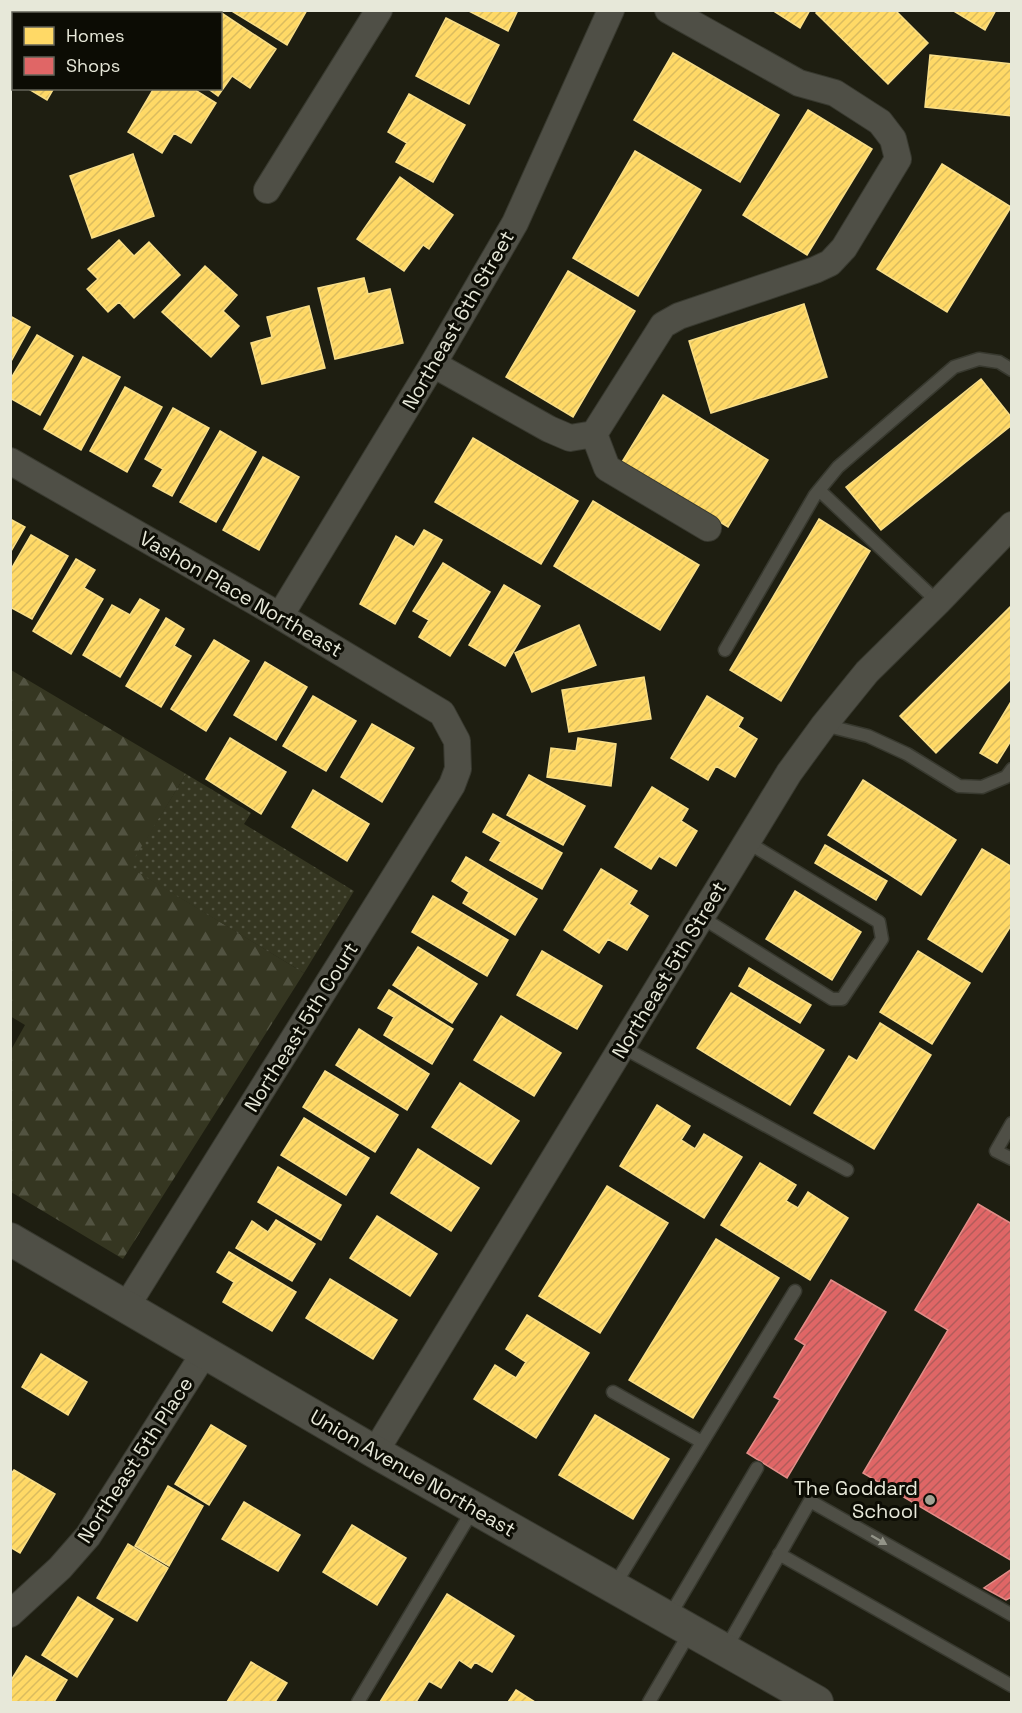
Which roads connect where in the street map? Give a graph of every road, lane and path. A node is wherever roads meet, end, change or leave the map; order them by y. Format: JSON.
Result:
{"nodes":[{"id":1,"x":379,"y":10,"type":"edge"},
{"id":2,"x":610,"y":10,"type":"edge"},
{"id":3,"x":668,"y":10,"type":"edge"},
{"id":4,"x":267,"y":190,"type":"dead end"},
{"id":5,"x":433,"y":363,"type":"junction"},
{"id":6,"x":1011,"y":370,"type":"edge"},
{"id":7,"x":594,"y":434,"type":"junction"},
{"id":8,"x":10,"y":462,"type":"edge"},
{"id":9,"x":819,"y":490,"type":"junction"},
{"id":10,"x":1011,"y":525,"type":"edge"},
{"id":11,"x":708,"y":528,"type":"dead end"},
{"id":12,"x":938,"y":602,"type":"junction"},
{"id":13,"x":280,"y":616,"type":"junction"},
{"id":14,"x":725,"y":650,"type":"dead end"},
{"id":15,"x":824,"y":725,"type":"junction"},
{"id":16,"x":457,"y":741,"type":"joint"},
{"id":17,"x":1011,"y":769,"type":"edge"},
{"id":18,"x":747,"y":842,"type":"junction"},
{"id":19,"x":700,"y":917,"type":"junction"},
{"id":20,"x":622,"y":1047,"type":"junction"},
{"id":21,"x":1011,"y":1123,"type":"edge"},
{"id":22,"x":1011,"y":1160,"type":"edge"},
{"id":23,"x":847,"y":1170,"type":"dead end"},
{"id":24,"x":10,"y":1239,"type":"edge"},
{"id":25,"x":795,"y":1292,"type":"dead end"},
{"id":26,"x":126,"y":1307,"type":"junction"},
{"id":27,"x":205,"y":1352,"type":"junction"},
{"id":28,"x":614,"y":1392,"type":"dead end"},
{"id":29,"x":702,"y":1442,"type":"junction"},
{"id":30,"x":375,"y":1452,"type":"junction"},
{"id":31,"x":757,"y":1468,"type":"dead end"},
{"id":32,"x":474,"y":1508,"type":"junction"},
{"id":33,"x":779,"y":1554,"type":"junction"},
{"id":34,"x":613,"y":1587,"type":"junction"},
{"id":35,"x":10,"y":1614,"type":"edge"},
{"id":36,"x":1011,"y":1615,"type":"edge"},
{"id":37,"x":680,"y":1624,"type":"junction"},
{"id":38,"x":725,"y":1650,"type":"junction"},
{"id":39,"x":1011,"y":1686,"type":"edge"},
{"id":40,"x":810,"y":1701,"type":"edge"},
{"id":41,"x":358,"y":1702,"type":"edge"},
{"id":42,"x":649,"y":1702,"type":"edge"}],
"edges":[{"from":1,"to":4,"type":"street"},
{"from":2,"to":5,"type":"street","name":"Northeast 6th Street"},
{"from":3,"to":7,"type":"street"},
{"from":5,"to":7,"type":"street"},
{"from":5,"to":13,"type":"street","name":"Northeast 6th Street"},
{"from":6,"to":9,"type":"lane"},
{"from":7,"to":11,"type":"street"},
{"from":8,"to":13,"type":"street","name":"Vashon Place Northeast"},
{"from":9,"to":12,"type":"lane"},
{"from":9,"to":14,"type":"lane"},
{"from":10,"to":12,"type":"street","name":"Northeast 5th Street"},
{"from":12,"to":15,"type":"street","name":"Northeast 5th Street"},
{"from":13,"to":16,"type":"street","name":"Vashon Place Northeast"},
{"from":15,"to":17,"type":"lane"},
{"from":15,"to":18,"type":"street","name":"Northeast 5th Street"},
{"from":16,"to":26,"type":"street","name":"Northeast 5th Court"},
{"from":18,"to":19,"type":"street","name":"Northeast 5th Street"},
{"from":18,"to":19,"type":"lane"},
{"from":19,"to":20,"type":"street","name":"Northeast 5th Street"},
{"from":20,"to":23,"type":"lane"},
{"from":20,"to":30,"type":"street","name":"Northeast 5th Street"},
{"from":21,"to":22,"type":"lane"},
{"from":24,"to":26,"type":"street","name":"Union Avenue Northeast"},
{"from":25,"to":29,"type":"lane"},
{"from":26,"to":27,"type":"street","name":"Union Avenue Northeast"},
{"from":27,"to":30,"type":"street","name":"Union Avenue Northeast"},
{"from":27,"to":35,"type":"street","name":"Northeast 5th Place"},
{"from":28,"to":29,"type":"lane"},
{"from":29,"to":34,"type":"lane"},
{"from":30,"to":32,"type":"street","name":"Union Avenue Northeast"},
{"from":31,"to":37,"type":"lane"},
{"from":32,"to":34,"type":"street","name":"Union Avenue Northeast"},
{"from":32,"to":41,"type":"lane"},
{"from":33,"to":36,"type":"lane","one_way":true},
{"from":33,"to":38,"type":"lane"},
{"from":33,"to":39,"type":"lane"},
{"from":34,"to":37,"type":"street","name":"Union Avenue Northeast"},
{"from":37,"to":38,"type":"street","name":"Union Avenue Northeast"},
{"from":37,"to":42,"type":"lane"},
{"from":38,"to":40,"type":"street","name":"Union Avenue Northeast"}]}
